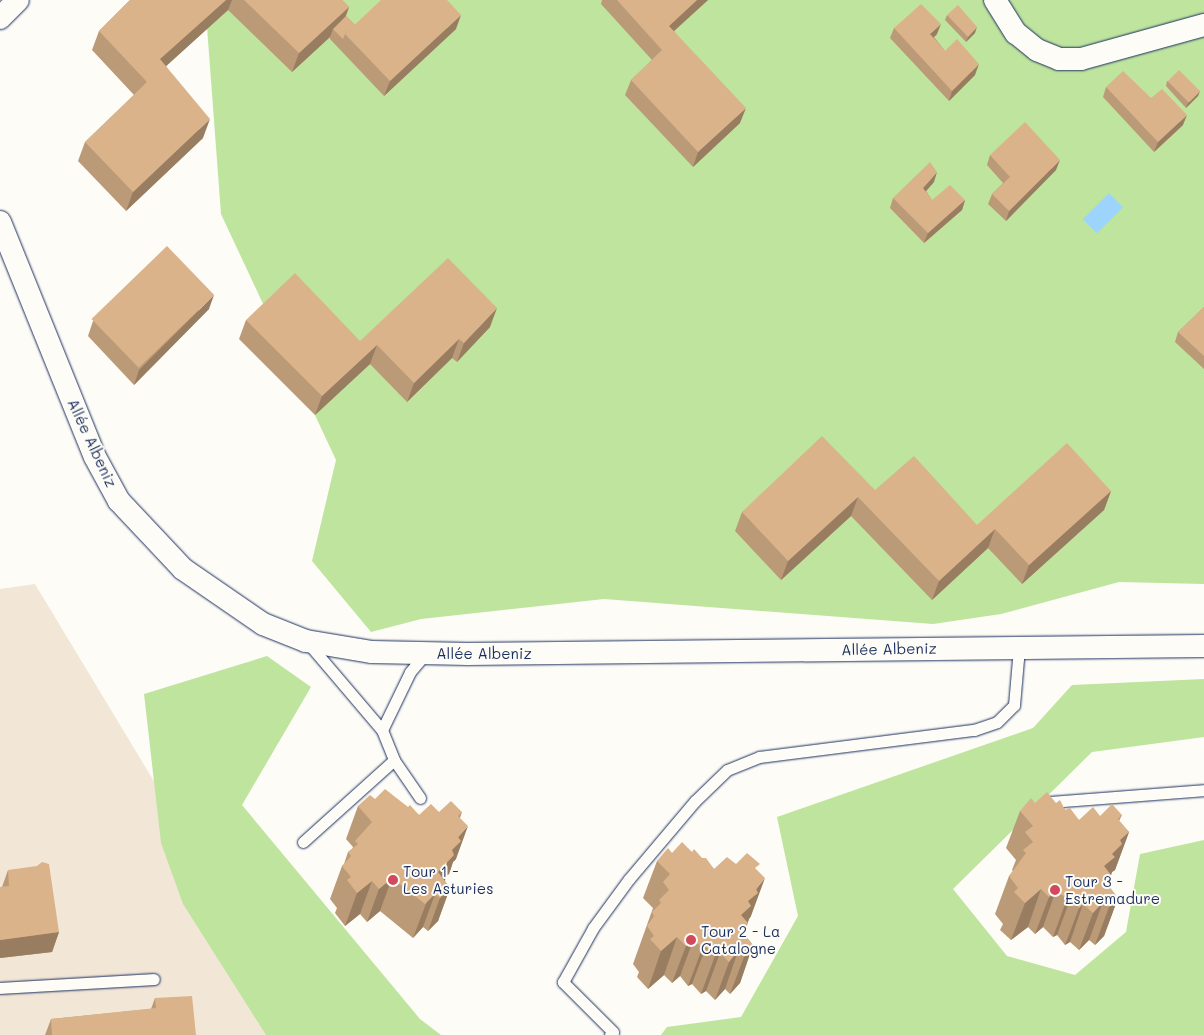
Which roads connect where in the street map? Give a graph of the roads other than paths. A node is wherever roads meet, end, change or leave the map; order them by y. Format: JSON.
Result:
{"nodes":[{"id":1,"x":18,"y":0,"type":"edge"},
{"id":2,"x":995,"y":0,"type":"edge"},
{"id":3,"x":0,"y":18,"type":"edge"},
{"id":4,"x":1204,"y":25,"type":"edge"},
{"id":5,"x":0,"y":222,"type":"edge"},
{"id":6,"x":306,"y":641,"type":"junction"},
{"id":7,"x":1204,"y":646,"type":"edge"},
{"id":8,"x":1019,"y":648,"type":"junction"},
{"id":9,"x":425,"y":654,"type":"junction"},
{"id":10,"x":382,"y":730,"type":"junction"},
{"id":11,"x":394,"y":760,"type":"junction"},
{"id":12,"x":1204,"y":790,"type":"edge"},
{"id":13,"x":420,"y":798,"type":"dead end"},
{"id":14,"x":1049,"y":802,"type":"edge"},
{"id":15,"x":303,"y":842,"type":"dead end"},
{"id":16,"x":154,"y":978,"type":"dead end"},
{"id":17,"x":0,"y":988,"type":"edge"},
{"id":18,"x":610,"y":1035,"type":"edge"}],
"edges":[{"from":1,"to":3,"type":"street"},
{"from":2,"to":4,"type":"street"},
{"from":5,"to":6,"type":"street","name":"Allée Albeniz"},
{"from":6,"to":9,"type":"street","name":"Allée Albeniz"},
{"from":6,"to":10,"type":"lane"},
{"from":7,"to":8,"type":"street","name":"Allée Albeniz"},
{"from":8,"to":9,"type":"street","name":"Allée Albeniz"},
{"from":8,"to":18,"type":"lane"},
{"from":9,"to":10,"type":"lane"},
{"from":10,"to":11,"type":"lane"},
{"from":11,"to":13,"type":"lane"},
{"from":11,"to":15,"type":"lane"},
{"from":12,"to":14,"type":"lane"},
{"from":16,"to":17,"type":"lane"}]}
